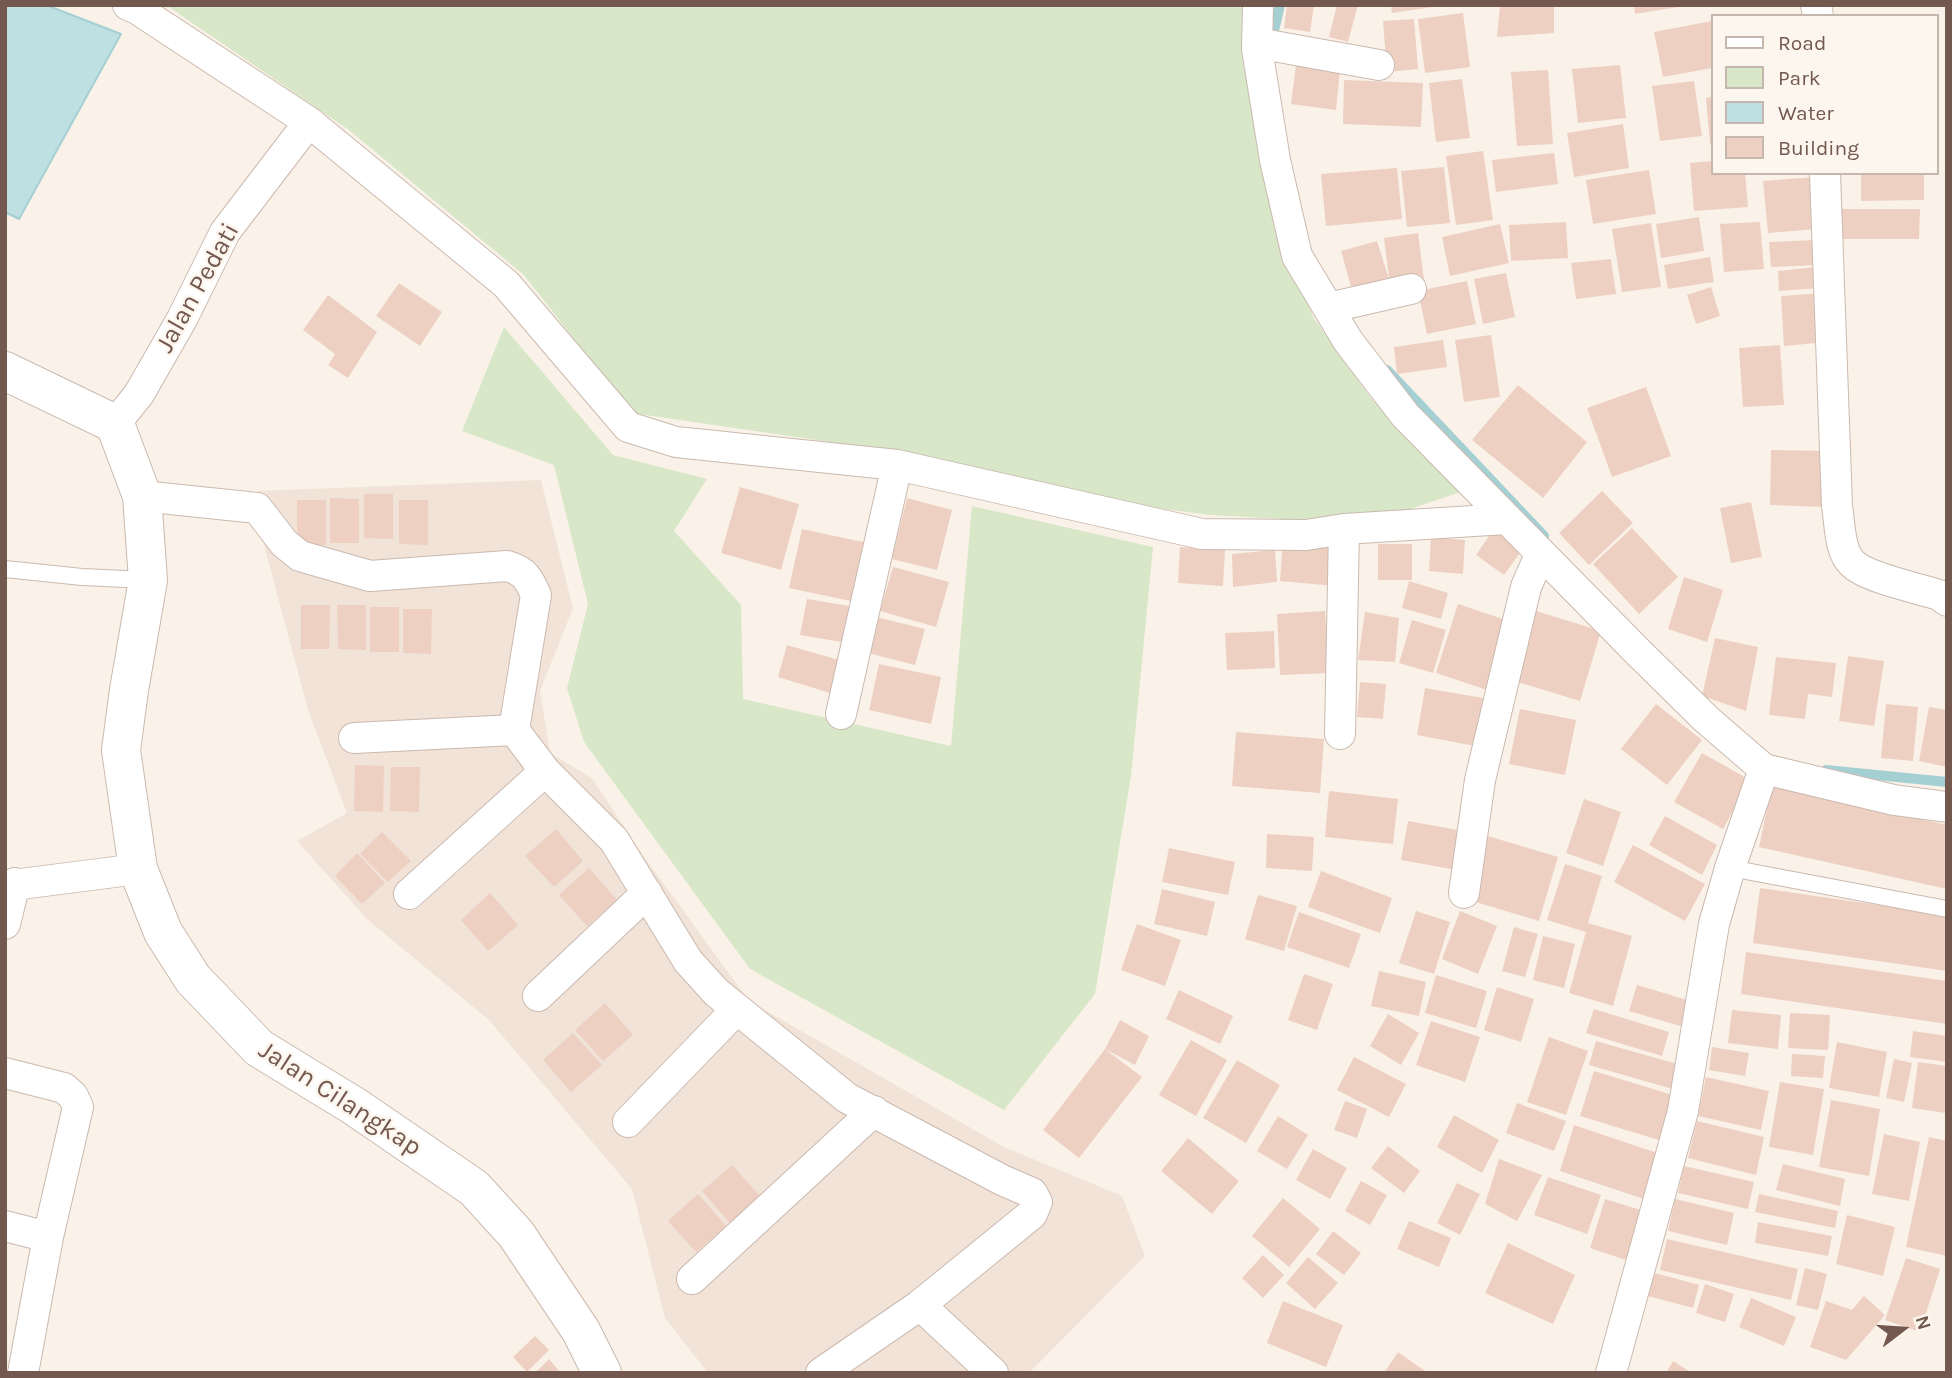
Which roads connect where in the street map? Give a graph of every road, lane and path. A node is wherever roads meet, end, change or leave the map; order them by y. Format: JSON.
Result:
{"nodes":[{"id":1,"x":128,"y":5,"type":"edge"},
{"id":2,"x":1258,"y":5,"type":"edge"},
{"id":3,"x":159,"y":14,"type":"edge"},
{"id":4,"x":1266,"y":45,"type":"junction"},
{"id":5,"x":1380,"y":65,"type":"dead end"},
{"id":6,"x":309,"y":122,"type":"junction"},
{"id":7,"x":1825,"y":175,"type":"edge"},
{"id":8,"x":1411,"y":289,"type":"dead end"},
{"id":9,"x":1339,"y":305,"type":"junction"},
{"id":10,"x":5,"y":371,"type":"edge"},
{"id":11,"x":115,"y":424,"type":"junction"},
{"id":12,"x":897,"y":465,"type":"junction"},
{"id":13,"x":142,"y":496,"type":"junction"},
{"id":14,"x":1506,"y":519,"type":"junction"},
{"id":15,"x":1344,"y":529,"type":"junction"},
{"id":16,"x":1540,"y":555,"type":"junction"},
{"id":17,"x":5,"y":569,"type":"edge"},
{"id":18,"x":148,"y":580,"type":"junction"},
{"id":19,"x":1947,"y":601,"type":"edge"},
{"id":20,"x":841,"y":714,"type":"dead end"},
{"id":21,"x":514,"y":730,"type":"junction"},
{"id":22,"x":1340,"y":734,"type":"dead end"},
{"id":23,"x":354,"y":738,"type":"dead end"},
{"id":24,"x":1764,"y":769,"type":"junction"},
{"id":25,"x":545,"y":771,"type":"junction"},
{"id":26,"x":1947,"y":807,"type":"edge"},
{"id":27,"x":1730,"y":868,"type":"junction"},
{"id":28,"x":138,"y":869,"type":"junction"},
{"id":29,"x":10,"y":884,"type":"edge"},
{"id":30,"x":647,"y":892,"type":"junction"},
{"id":31,"x":1464,"y":893,"type":"dead end"},
{"id":32,"x":409,"y":894,"type":"dead end"},
{"id":33,"x":1947,"y":909,"type":"edge"},
{"id":34,"x":5,"y":924,"type":"edge"},
{"id":35,"x":538,"y":996,"type":"dead end"},
{"id":36,"x":736,"y":1010,"type":"junction"},
{"id":37,"x":5,"y":1073,"type":"edge"},
{"id":38,"x":874,"y":1111,"type":"junction"},
{"id":39,"x":628,"y":1122,"type":"dead end"},
{"id":40,"x":5,"y":1226,"type":"edge"},
{"id":41,"x":48,"y":1237,"type":"junction"},
{"id":42,"x":692,"y":1279,"type":"dead end"},
{"id":43,"x":920,"y":1305,"type":"junction"},
{"id":44,"x":5,"y":1368,"type":"edge"},
{"id":45,"x":23,"y":1373,"type":"edge"},
{"id":46,"x":603,"y":1373,"type":"edge"},
{"id":47,"x":821,"y":1373,"type":"edge"},
{"id":48,"x":993,"y":1373,"type":"edge"},
{"id":49,"x":1611,"y":1373,"type":"edge"}],
"edges":[{"from":1,"to":3,"type":"street"},
{"from":2,"to":4,"type":"street"},
{"from":3,"to":6,"type":"street"},
{"from":4,"to":5,"type":"street"},
{"from":4,"to":9,"type":"street"},
{"from":6,"to":11,"type":"street","name":"Jalan Pedati"},
{"from":6,"to":12,"type":"street"},
{"from":7,"to":19,"type":"street"},
{"from":8,"to":9,"type":"street"},
{"from":9,"to":14,"type":"street"},
{"from":10,"to":11,"type":"street"},
{"from":11,"to":13,"type":"street","name":"Jalan Cilangkap"},
{"from":12,"to":15,"type":"street"},
{"from":12,"to":20,"type":"street"},
{"from":13,"to":18,"type":"street","name":"Jalan Cilangkap"},
{"from":13,"to":21,"type":"street"},
{"from":14,"to":15,"type":"street"},
{"from":14,"to":16,"type":"street"},
{"from":15,"to":22,"type":"street"},
{"from":16,"to":24,"type":"street"},
{"from":16,"to":31,"type":"street"},
{"from":17,"to":18,"type":"lane"},
{"from":18,"to":28,"type":"street","name":"Jalan Cilangkap"},
{"from":21,"to":23,"type":"street"},
{"from":21,"to":25,"type":"street"},
{"from":24,"to":26,"type":"street"},
{"from":24,"to":27,"type":"street"},
{"from":25,"to":30,"type":"street"},
{"from":25,"to":32,"type":"street"},
{"from":27,"to":33,"type":"lane"},
{"from":27,"to":49,"type":"street"},
{"from":28,"to":29,"type":"street"},
{"from":28,"to":46,"type":"street","name":"Jalan Cilangkap"},
{"from":29,"to":34,"type":"street"},
{"from":30,"to":35,"type":"street"},
{"from":30,"to":36,"type":"street"},
{"from":36,"to":38,"type":"street"},
{"from":36,"to":39,"type":"street"},
{"from":37,"to":41,"type":"street"},
{"from":38,"to":42,"type":"street"},
{"from":38,"to":43,"type":"street"},
{"from":40,"to":41,"type":"street"},
{"from":41,"to":45,"type":"street"},
{"from":43,"to":47,"type":"street"},
{"from":43,"to":48,"type":"street"},
{"from":44,"to":45,"type":"street"}]}
